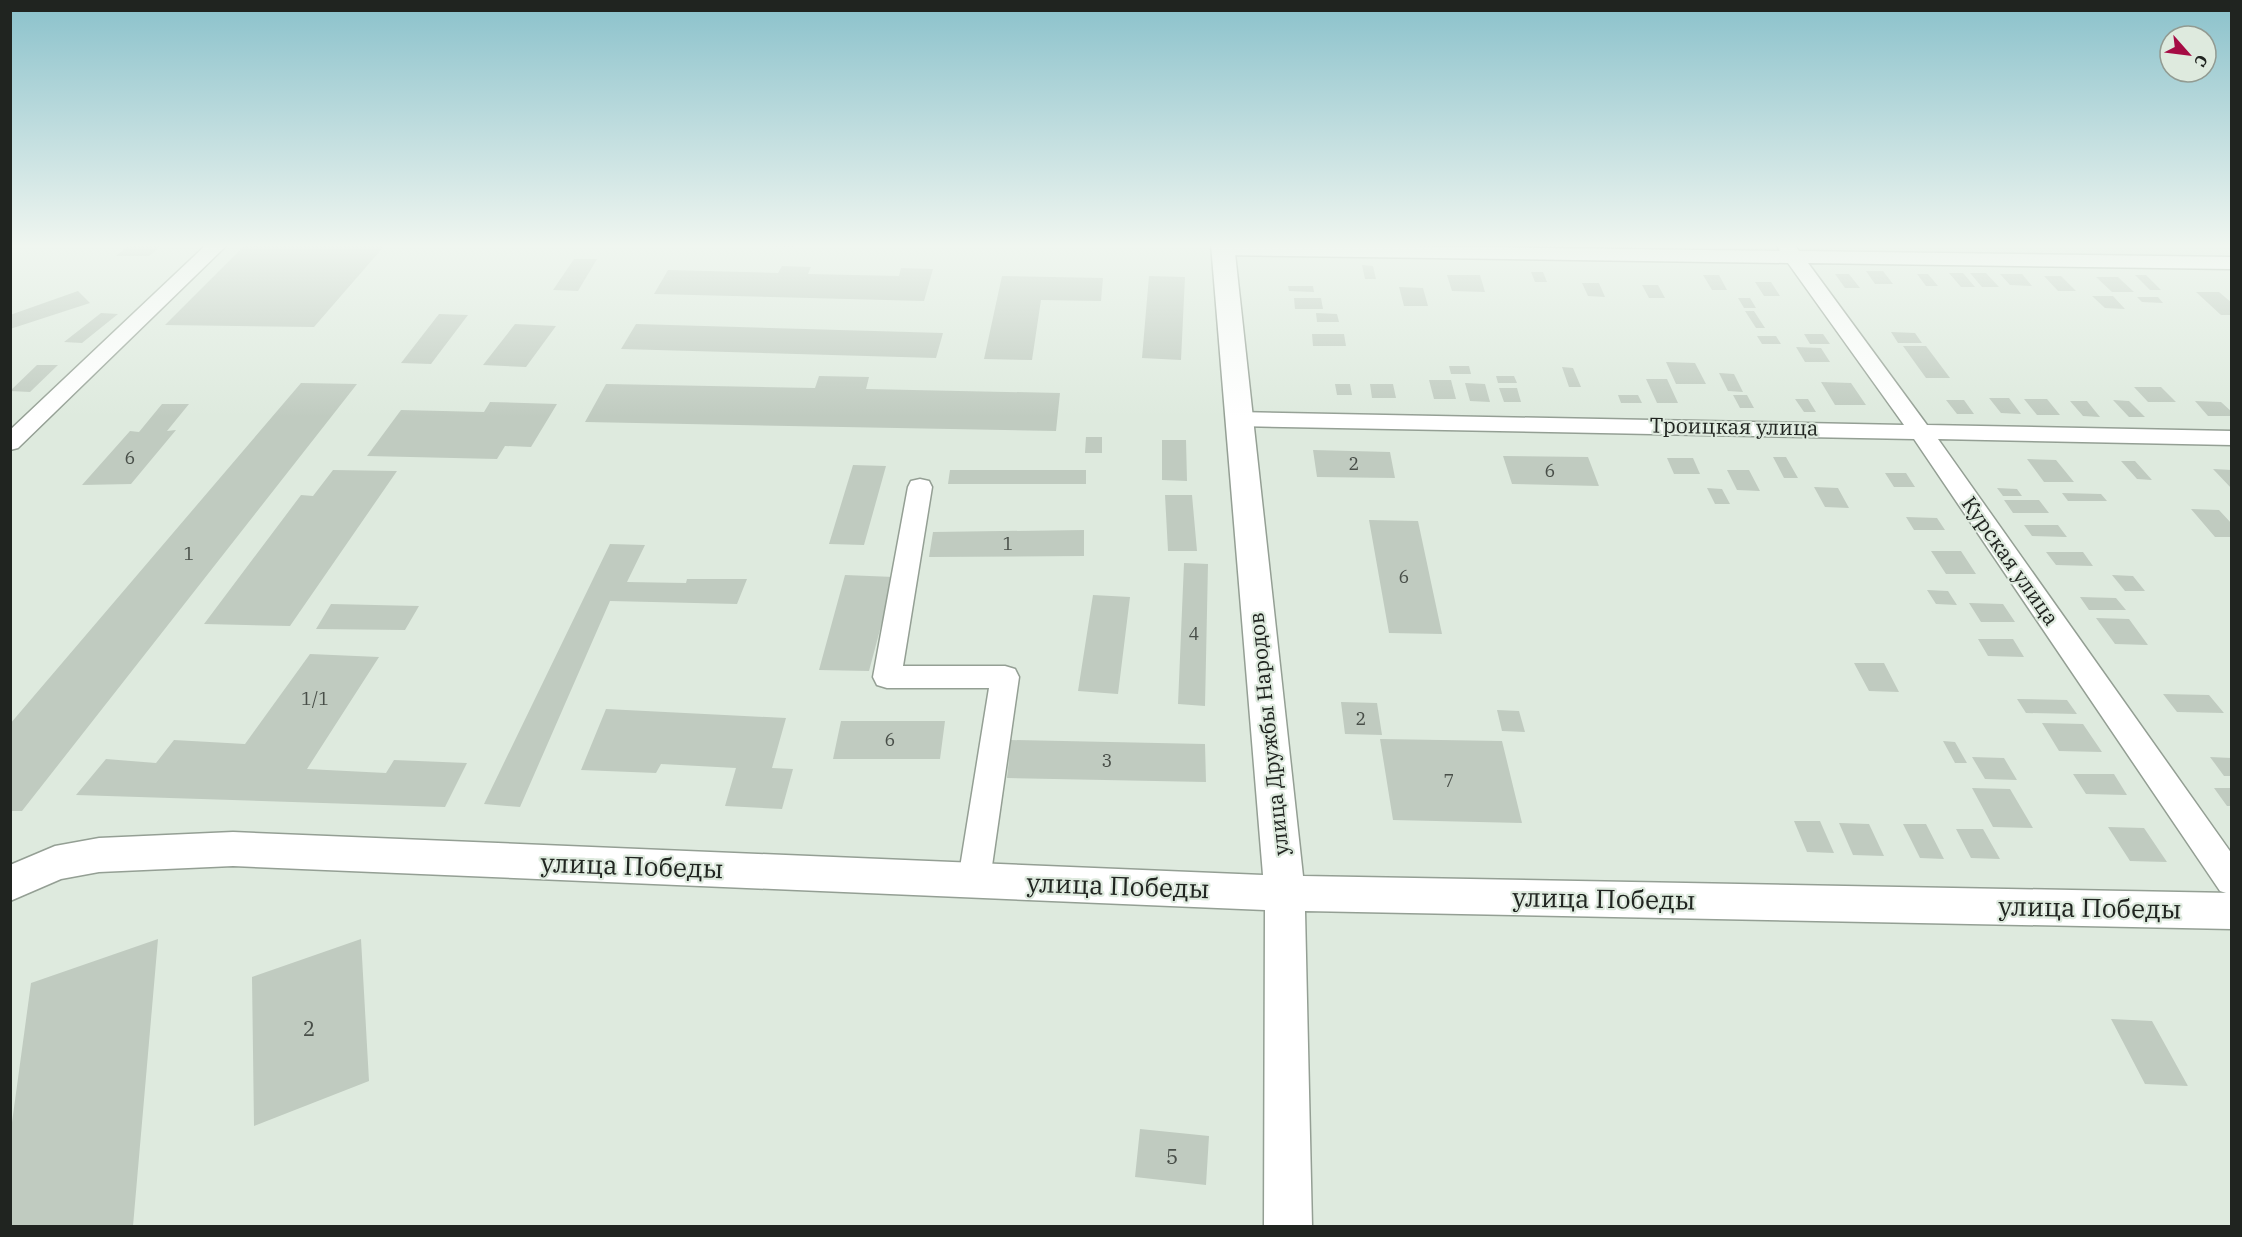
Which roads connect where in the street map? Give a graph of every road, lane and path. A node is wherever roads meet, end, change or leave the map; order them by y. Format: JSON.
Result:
{"nodes":[{"id":1,"x":157,"y":302,"type":"edge"},
{"id":2,"x":1227,"y":302,"type":"edge"},
{"id":3,"x":1827,"y":302,"type":"edge"},
{"id":4,"x":1237,"y":419,"type":"junction"},
{"id":5,"x":1920,"y":431,"type":"junction"},
{"id":6,"x":14,"y":436,"type":"edge"},
{"id":7,"x":2232,"y":438,"type":"edge"},
{"id":8,"x":920,"y":487,"type":"dead end"},
{"id":9,"x":974,"y":880,"type":"junction"},
{"id":10,"x":2232,"y":881,"type":"edge"},
{"id":11,"x":10,"y":884,"type":"edge"},
{"id":12,"x":1285,"y":893,"type":"junction"},
{"id":13,"x":2232,"y":911,"type":"edge"},
{"id":14,"x":1288,"y":1227,"type":"edge"}],
"edges":[{"from":1,"to":6,"type":"street"},
{"from":2,"to":4,"type":"street","name":"улица Дружбы Народов"},
{"from":3,"to":5,"type":"street","name":"Курская улица"},
{"from":4,"to":5,"type":"street","name":"Троицкая улица"},
{"from":4,"to":12,"type":"street","name":"улица Дружбы Народов"},
{"from":5,"to":7,"type":"street","name":"Троицкая улица"},
{"from":5,"to":10,"type":"street","name":"Курская улица"},
{"from":8,"to":9,"type":"street"},
{"from":9,"to":11,"type":"street","name":"улица Победы"},
{"from":9,"to":12,"type":"street","name":"улица Победы"},
{"from":12,"to":13,"type":"street","name":"улица Победы"},
{"from":12,"to":14,"type":"street","name":"улица Дружбы Народов"}]}
